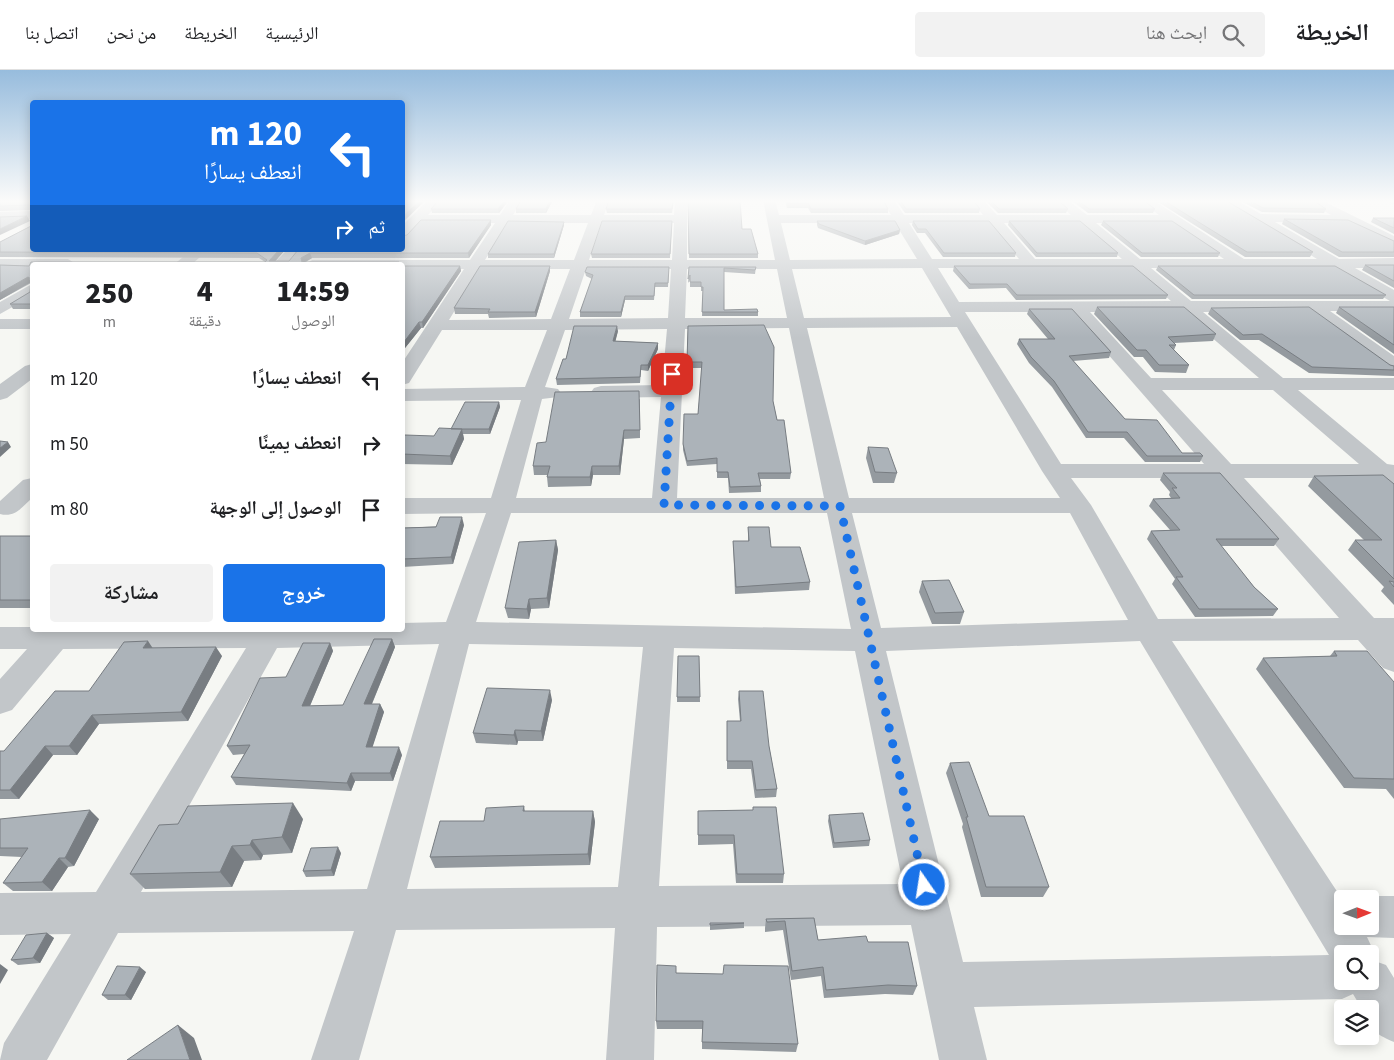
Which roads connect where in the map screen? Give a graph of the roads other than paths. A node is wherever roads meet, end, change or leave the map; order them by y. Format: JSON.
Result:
{"nodes":[{"id":1,"x":486,"y":246,"type":"edge"},
{"id":2,"x":586,"y":246,"type":"edge"},
{"id":3,"x":679,"y":246,"type":"edge"},
{"id":4,"x":780,"y":246,"type":"edge"},
{"id":5,"x":916,"y":246,"type":"edge"},
{"id":6,"x":1016,"y":246,"type":"edge"},
{"id":7,"x":1116,"y":246,"type":"edge"},
{"id":8,"x":1215,"y":246,"type":"edge"},
{"id":9,"x":1308,"y":246,"type":"edge"},
{"id":10,"x":198,"y":252,"type":"edge"},
{"id":11,"x":294,"y":252,"type":"edge"},
{"id":12,"x":388,"y":252,"type":"edge"},
{"id":13,"x":185,"y":262,"type":"edge"},
{"id":14,"x":283,"y":262,"type":"edge"},
{"id":15,"x":380,"y":262,"type":"edge"},
{"id":16,"x":926,"y":262,"type":"junction"},
{"id":17,"x":1030,"y":263,"type":"junction"},
{"id":18,"x":1240,"y":263,"type":"junction"},
{"id":19,"x":1394,"y":263,"type":"edge"},
{"id":20,"x":0,"y":264,"type":"edge"},
{"id":21,"x":30,"y":264,"type":"edge"},
{"id":22,"x":474,"y":264,"type":"junction"},
{"id":23,"x":679,"y":264,"type":"junction"},
{"id":24,"x":784,"y":264,"type":"junction"},
{"id":25,"x":1137,"y":264,"type":"junction"},
{"id":26,"x":1338,"y":264,"type":"junction"},
{"id":27,"x":405,"y":265,"type":"edge"},
{"id":28,"x":579,"y":265,"type":"junction"},
{"id":29,"x":30,"y":290,"type":"edge"},
{"id":30,"x":1394,"y":297,"type":"edge"},
{"id":31,"x":1311,"y":306,"type":"junction"},
{"id":32,"x":1394,"y":306,"type":"edge"},
{"id":33,"x":1076,"y":307,"type":"junction"},
{"id":34,"x":1189,"y":308,"type":"junction"},
{"id":35,"x":0,"y":309,"type":"edge"},
{"id":36,"x":958,"y":314,"type":"junction"},
{"id":37,"x":557,"y":323,"type":"junction"},
{"id":38,"x":676,"y":323,"type":"junction"},
{"id":39,"x":797,"y":323,"type":"junction"},
{"id":40,"x":0,"y":324,"type":"edge"},
{"id":41,"x":30,"y":324,"type":"edge"},
{"id":42,"x":436,"y":325,"type":"junction"},
{"id":43,"x":1394,"y":365,"type":"edge"},
{"id":44,"x":30,"y":371,"type":"edge"},
{"id":45,"x":405,"y":374,"type":"edge"},
{"id":46,"x":1146,"y":384,"type":"junction"},
{"id":47,"x":1280,"y":384,"type":"junction"},
{"id":48,"x":1394,"y":384,"type":"edge"},
{"id":49,"x":30,"y":390,"type":"edge"},
{"id":50,"x":2,"y":391,"type":"edge"},
{"id":51,"x":671,"y":392,"type":"junction"},
{"id":52,"x":532,"y":393,"type":"junction"},
{"id":53,"x":405,"y":395,"type":"edge"},
{"id":54,"x":1054,"y":471,"type":"junction"},
{"id":55,"x":1222,"y":471,"type":"junction"},
{"id":56,"x":1390,"y":474,"type":"edge"},
{"id":57,"x":30,"y":487,"type":"edge"},
{"id":58,"x":502,"y":504,"type":"junction"},
{"id":59,"x":664,"y":505,"type":"junction"},
{"id":60,"x":1078,"y":505,"type":"junction"},
{"id":61,"x":405,"y":506,"type":"edge"},
{"id":62,"x":840,"y":506,"type":"junction"},
{"id":63,"x":4,"y":508,"type":"edge"},
{"id":64,"x":30,"y":508,"type":"edge"},
{"id":65,"x":1364,"y":628,"type":"junction"},
{"id":66,"x":1394,"y":629,"type":"edge"},
{"id":67,"x":1149,"y":630,"type":"junction"},
{"id":68,"x":457,"y":632,"type":"junction"},
{"id":69,"x":58,"y":635,"type":"edge"},
{"id":70,"x":268,"y":637,"type":"junction"},
{"id":71,"x":0,"y":638,"type":"edge"},
{"id":72,"x":659,"y":638,"type":"junction"},
{"id":73,"x":868,"y":640,"type":"junction"},
{"id":74,"x":1394,"y":660,"type":"edge"},
{"id":75,"x":0,"y":701,"type":"edge"},
{"id":76,"x":928,"y":904,"type":"junction"},
{"id":77,"x":637,"y":908,"type":"junction"},
{"id":78,"x":381,"y":911,"type":"junction"},
{"id":79,"x":106,"y":913,"type":"junction"},
{"id":80,"x":0,"y":914,"type":"edge"},
{"id":81,"x":1334,"y":914,"type":"edge"},
{"id":82,"x":1379,"y":917,"type":"edge"},
{"id":83,"x":1394,"y":917,"type":"edge"},
{"id":84,"x":1334,"y":977,"type":"edge"},
{"id":85,"x":946,"y":985,"type":"junction"},
{"id":86,"x":1376,"y":990,"type":"edge"},
{"id":87,"x":1394,"y":1019,"type":"edge"},
{"id":88,"x":22,"y":1060,"type":"edge"},
{"id":89,"x":335,"y":1060,"type":"edge"},
{"id":90,"x":630,"y":1060,"type":"edge"},
{"id":91,"x":963,"y":1060,"type":"edge"}],
"edges":[{"from":1,"to":22,"type":"street"},
{"from":2,"to":28,"type":"street"},
{"from":3,"to":23,"type":"street"},
{"from":4,"to":24,"type":"street"},
{"from":5,"to":16,"type":"street"},
{"from":6,"to":17,"type":"street"},
{"from":7,"to":25,"type":"street"},
{"from":8,"to":18,"type":"street"},
{"from":9,"to":26,"type":"street"},
{"from":10,"to":13,"type":"street"},
{"from":11,"to":14,"type":"street"},
{"from":12,"to":15,"type":"street"},
{"from":16,"to":17,"type":"street"},
{"from":16,"to":24,"type":"street"},
{"from":16,"to":36,"type":"street"},
{"from":17,"to":25,"type":"street"},
{"from":18,"to":25,"type":"street"},
{"from":18,"to":26,"type":"street"},
{"from":19,"to":26,"type":"street"},
{"from":20,"to":21,"type":"street"},
{"from":22,"to":27,"type":"street"},
{"from":22,"to":28,"type":"street"},
{"from":22,"to":42,"type":"street"},
{"from":23,"to":24,"type":"street"},
{"from":23,"to":28,"type":"street"},
{"from":23,"to":38,"type":"street"},
{"from":24,"to":39,"type":"street"},
{"from":25,"to":34,"type":"street"},
{"from":26,"to":30,"type":"street"},
{"from":28,"to":37,"type":"street"},
{"from":29,"to":35,"type":"street"},
{"from":31,"to":32,"type":"street"},
{"from":31,"to":34,"type":"street"},
{"from":31,"to":43,"type":"street"},
{"from":33,"to":34,"type":"street"},
{"from":33,"to":36,"type":"street"},
{"from":33,"to":46,"type":"street"},
{"from":34,"to":47,"type":"street"},
{"from":36,"to":39,"type":"street"},
{"from":36,"to":54,"type":"street"},
{"from":37,"to":38,"type":"street"},
{"from":37,"to":42,"type":"street"},
{"from":37,"to":52,"type":"street"},
{"from":38,"to":39,"type":"street"},
{"from":38,"to":51,"type":"street"},
{"from":39,"to":62,"type":"street"},
{"from":40,"to":41,"type":"street"},
{"from":42,"to":45,"type":"street"},
{"from":44,"to":50,"type":"street"},
{"from":46,"to":47,"type":"street"},
{"from":46,"to":55,"type":"street"},
{"from":47,"to":48,"type":"street"},
{"from":47,"to":56,"type":"street"},
{"from":49,"to":50,"type":"street"},
{"from":51,"to":52,"type":"street"},
{"from":51,"to":59,"type":"street"},
{"from":52,"to":53,"type":"street"},
{"from":52,"to":58,"type":"street"},
{"from":54,"to":55,"type":"street"},
{"from":54,"to":60,"type":"street"},
{"from":55,"to":56,"type":"street"},
{"from":55,"to":65,"type":"street"},
{"from":57,"to":63,"type":"street"},
{"from":58,"to":59,"type":"street"},
{"from":58,"to":61,"type":"street"},
{"from":58,"to":68,"type":"street"},
{"from":59,"to":62,"type":"street"},
{"from":60,"to":62,"type":"street"},
{"from":60,"to":67,"type":"street"},
{"from":62,"to":73,"type":"street"},
{"from":63,"to":64,"type":"street"},
{"from":65,"to":66,"type":"street"},
{"from":65,"to":67,"type":"street"},
{"from":65,"to":74,"type":"street"},
{"from":67,"to":73,"type":"street"},
{"from":67,"to":81,"type":"street"},
{"from":68,"to":70,"type":"street"},
{"from":68,"to":72,"type":"street"},
{"from":68,"to":78,"type":"street"},
{"from":69,"to":70,"type":"street"},
{"from":69,"to":71,"type":"street"},
{"from":69,"to":75,"type":"street"},
{"from":70,"to":79,"type":"street"},
{"from":72,"to":73,"type":"street"},
{"from":72,"to":77,"type":"street"},
{"from":73,"to":76,"type":"street"},
{"from":76,"to":77,"type":"street"},
{"from":76,"to":85,"type":"street"},
{"from":77,"to":78,"type":"street"},
{"from":77,"to":90,"type":"street"},
{"from":78,"to":79,"type":"street"},
{"from":78,"to":89,"type":"street"},
{"from":79,"to":80,"type":"street"},
{"from":79,"to":88,"type":"street"},
{"from":82,"to":83,"type":"street"},
{"from":84,"to":85,"type":"street"},
{"from":85,"to":91,"type":"street"},
{"from":86,"to":87,"type":"street"}]}
